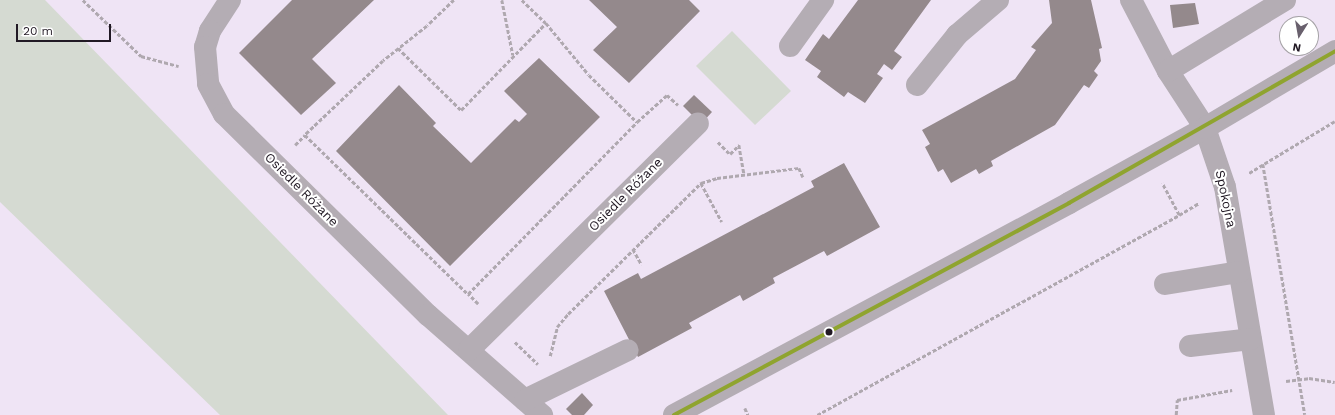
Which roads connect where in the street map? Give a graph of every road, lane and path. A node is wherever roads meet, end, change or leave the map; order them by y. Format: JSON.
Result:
{"nodes":[{"id":1,"x":83,"y":0,"type":"edge"},
{"id":2,"x":230,"y":0,"type":"edge"},
{"id":3,"x":454,"y":0,"type":"edge"},
{"id":4,"x":502,"y":0,"type":"edge"},
{"id":5,"x":522,"y":0,"type":"edge"},
{"id":6,"x":823,"y":0,"type":"edge"},
{"id":7,"x":998,"y":0,"type":"edge"},
{"id":8,"x":1131,"y":0,"type":"edge"},
{"id":9,"x":1285,"y":0,"type":"edge"},
{"id":10,"x":546,"y":23,"type":"junction"},
{"id":11,"x":790,"y":46,"type":"dead end"},
{"id":12,"x":398,"y":48,"type":"junction"},
{"id":13,"x":1335,"y":51,"type":"edge"},
{"id":14,"x":514,"y":55,"type":"junction"},
{"id":15,"x":184,"y":69,"type":"dead end"},
{"id":16,"x":1168,"y":71,"type":"junction"},
{"id":17,"x":917,"y":86,"type":"dead end"},
{"id":18,"x":1335,"y":121,"type":"edge"},
{"id":19,"x":637,"y":122,"type":"junction"},
{"id":20,"x":698,"y":123,"type":"joint"},
{"id":21,"x":1205,"y":128,"type":"junction"},
{"id":22,"x":305,"y":135,"type":"junction"},
{"id":23,"x":743,"y":150,"type":"dead end"},
{"id":24,"x":289,"y":151,"type":"dead end"},
{"id":25,"x":1150,"y":158,"type":"junction"},
{"id":26,"x":1263,"y":164,"type":"junction"},
{"id":27,"x":744,"y":174,"type":"junction"},
{"id":28,"x":803,"y":177,"type":"dead end"},
{"id":29,"x":701,"y":183,"type":"junction"},
{"id":30,"x":1225,"y":188,"type":"junction"},
{"id":31,"x":1179,"y":215,"type":"junction"},
{"id":32,"x":722,"y":222,"type":"dead end"},
{"id":33,"x":633,"y":249,"type":"junction"},
{"id":34,"x":642,"y":264,"type":"dead end"},
{"id":35,"x":1239,"y":272,"type":"junction"},
{"id":36,"x":1165,"y":284,"type":"dead end"},
{"id":37,"x":468,"y":294,"type":"junction"},
{"id":38,"x":479,"y":306,"type":"dead end"},
{"id":39,"x":511,"y":338,"type":"dead end"},
{"id":40,"x":1251,"y":339,"type":"junction"},
{"id":41,"x":1190,"y":346,"type":"dead end"},
{"id":42,"x":469,"y":350,"type":"junction"},
{"id":43,"x":628,"y":350,"type":"dead end"},
{"id":44,"x":549,"y":359,"type":"dead end"},
{"id":45,"x":544,"y":370,"type":"dead end"},
{"id":46,"x":525,"y":400,"type":"junction"},
{"id":47,"x":542,"y":415,"type":"edge"},
{"id":48,"x":674,"y":415,"type":"edge"},
{"id":49,"x":817,"y":415,"type":"edge"},
{"id":50,"x":1264,"y":415,"type":"edge"},
{"id":51,"x":1305,"y":415,"type":"edge"}],
"edges":[{"from":1,"to":15,"type":"path"},
{"from":2,"to":42,"type":"street","name":"Osiedle Różane"},
{"from":3,"to":12,"type":"path"},
{"from":4,"to":14,"type":"path"},
{"from":5,"to":10,"type":"path"},
{"from":6,"to":11,"type":"street"},
{"from":7,"to":17,"type":"street"},
{"from":8,"to":16,"type":"street","name":"Spokojna"},
{"from":9,"to":16,"type":"street"},
{"from":10,"to":14,"type":"path"},
{"from":10,"to":19,"type":"path"},
{"from":12,"to":14,"type":"path"},
{"from":12,"to":22,"type":"path"},
{"from":13,"to":21,"type":"street"},
{"from":16,"to":21,"type":"street","name":"Spokojna"},
{"from":18,"to":26,"type":"path"},
{"from":19,"to":20,"type":"path"},
{"from":19,"to":37,"type":"path"},
{"from":20,"to":42,"type":"street","name":"Osiedle Różane"},
{"from":21,"to":25,"type":"street"},
{"from":21,"to":30,"type":"street","name":"Spokojna"},
{"from":22,"to":24,"type":"path"},
{"from":22,"to":37,"type":"path"},
{"from":23,"to":27,"type":"path"},
{"from":25,"to":31,"type":"path"},
{"from":25,"to":48,"type":"street"},
{"from":26,"to":30,"type":"path"},
{"from":26,"to":51,"type":"path"},
{"from":27,"to":28,"type":"path"},
{"from":27,"to":29,"type":"path"},
{"from":29,"to":32,"type":"path"},
{"from":29,"to":33,"type":"path"},
{"from":30,"to":31,"type":"path"},
{"from":30,"to":35,"type":"street","name":"Spokojna"},
{"from":31,"to":49,"type":"path"},
{"from":33,"to":34,"type":"path"},
{"from":33,"to":44,"type":"path"},
{"from":35,"to":36,"type":"street"},
{"from":35,"to":40,"type":"street","name":"Spokojna"},
{"from":37,"to":38,"type":"path"},
{"from":39,"to":45,"type":"path"},
{"from":40,"to":41,"type":"street"},
{"from":40,"to":50,"type":"street","name":"Spokojna"},
{"from":42,"to":46,"type":"street","name":"Osiedle Różane"},
{"from":43,"to":46,"type":"street"},
{"from":46,"to":47,"type":"street","name":"Osiedle Różane"}]}
